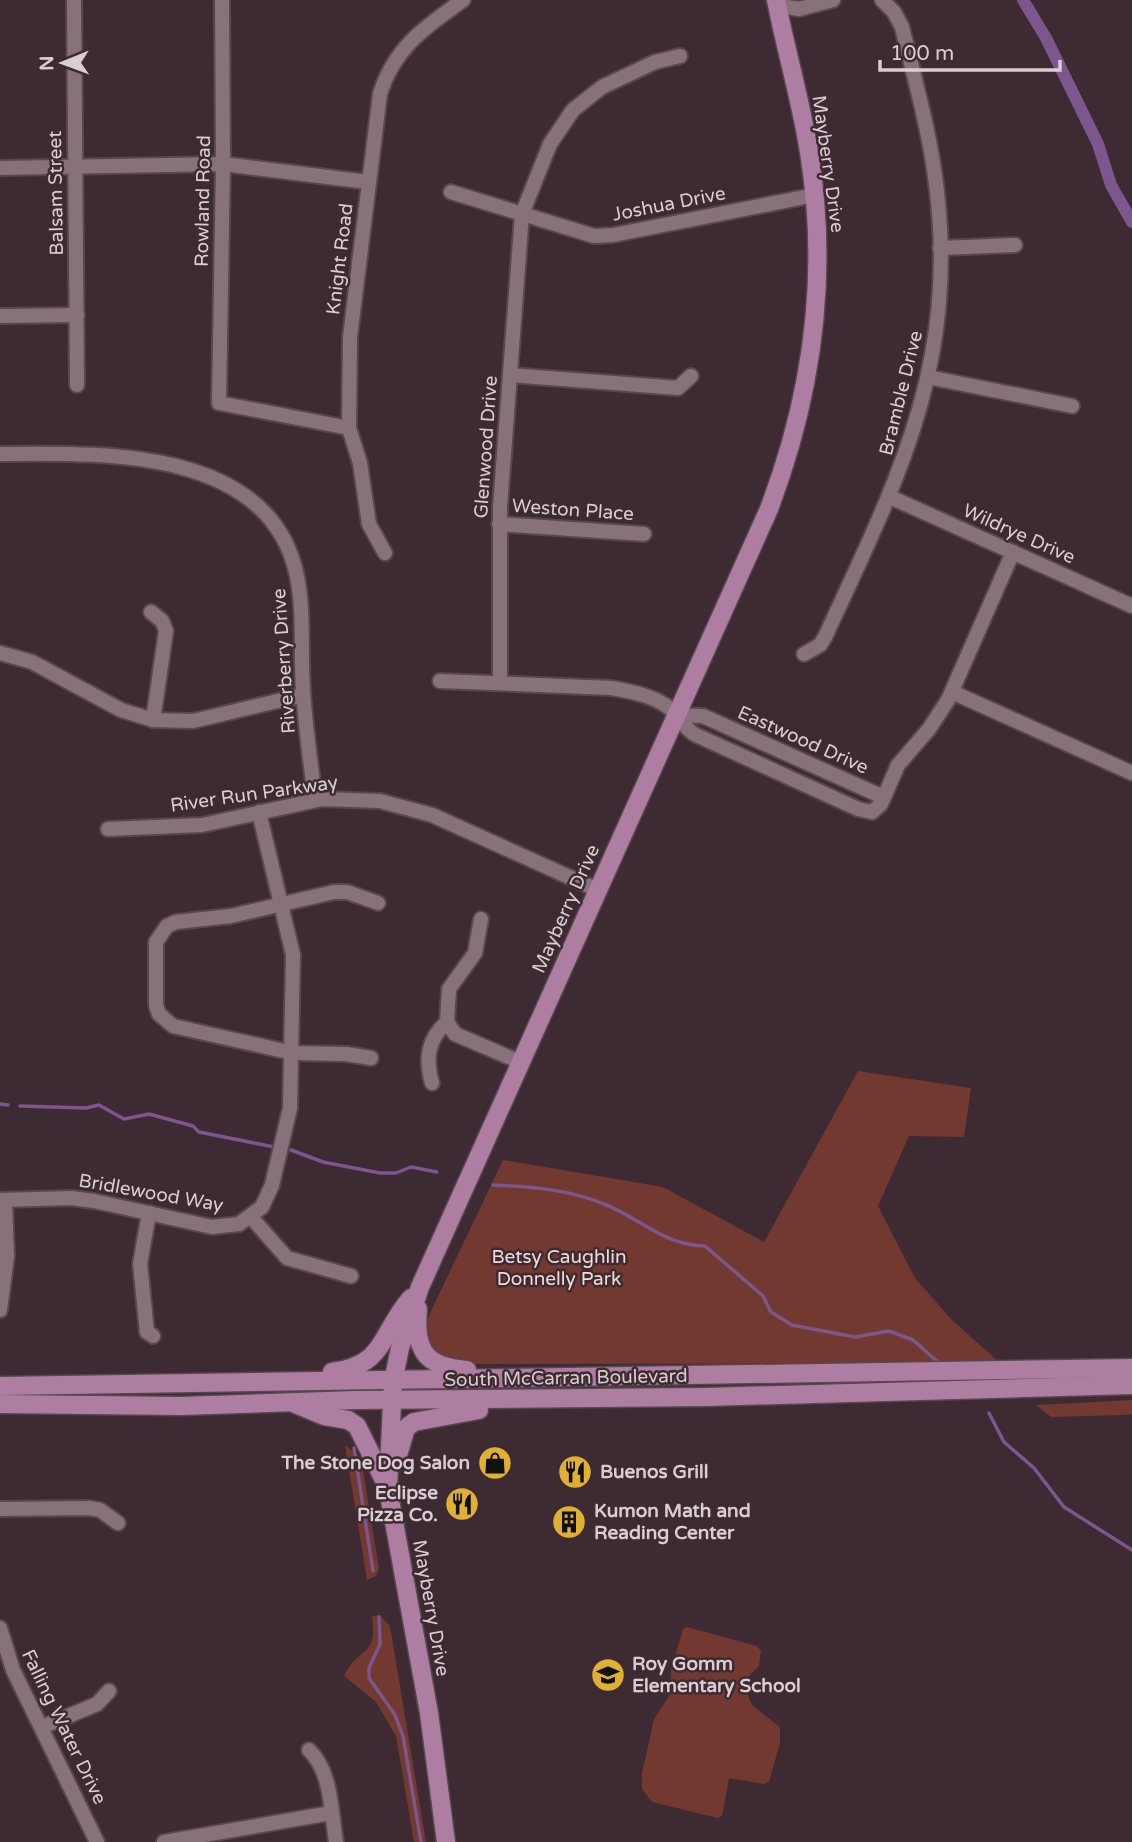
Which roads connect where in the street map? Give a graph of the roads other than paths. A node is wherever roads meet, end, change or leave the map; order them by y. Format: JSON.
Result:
{"nodes":[{"id":1,"x":74,"y":0,"type":"edge"},
{"id":2,"x":222,"y":0,"type":"edge"},
{"id":3,"x":463,"y":0,"type":"edge"},
{"id":4,"x":833,"y":0,"type":"edge"},
{"id":5,"x":882,"y":0,"type":"edge"},
{"id":6,"x":778,"y":2,"type":"edge"},
{"id":7,"x":680,"y":57,"type":"dead end"},
{"id":8,"x":223,"y":164,"type":"junction"},
{"id":9,"x":75,"y":167,"type":"junction"},
{"id":10,"x":0,"y":168,"type":"edge"},
{"id":11,"x":368,"y":182,"type":"junction"},
{"id":12,"x":451,"y":192,"type":"dead end"},
{"id":13,"x":815,"y":195,"type":"junction"},
{"id":14,"x":522,"y":214,"type":"junction"},
{"id":15,"x":1014,"y":245,"type":"dead end"},
{"id":16,"x":940,"y":247,"type":"junction"},
{"id":17,"x":77,"y":315,"type":"junction"},
{"id":18,"x":0,"y":316,"type":"edge"},
{"id":19,"x":510,"y":375,"type":"junction"},
{"id":20,"x":691,"y":376,"type":"dead end"},
{"id":21,"x":928,"y":377,"type":"junction"},
{"id":22,"x":78,"y":385,"type":"dead end"},
{"id":23,"x":1072,"y":406,"type":"dead end"},
{"id":24,"x":349,"y":428,"type":"junction"},
{"id":25,"x":0,"y":454,"type":"edge"},
{"id":26,"x":890,"y":497,"type":"junction"},
{"id":27,"x":499,"y":524,"type":"junction"},
{"id":28,"x":644,"y":534,"type":"dead end"},
{"id":29,"x":1013,"y":552,"type":"junction"},
{"id":30,"x":385,"y":553,"type":"dead end"},
{"id":31,"x":1132,"y":606,"type":"edge"},
{"id":32,"x":151,"y":612,"type":"dead end"},
{"id":33,"x":0,"y":653,"type":"edge"},
{"id":34,"x":804,"y":654,"type":"dead end"},
{"id":35,"x":440,"y":681,"type":"dead end"},
{"id":36,"x":500,"y":683,"type":"junction"},
{"id":37,"x":952,"y":692,"type":"junction"},
{"id":38,"x":303,"y":695,"type":"junction"},
{"id":39,"x":677,"y":715,"type":"junction"},
{"id":40,"x":153,"y":720,"type":"junction"},
{"id":41,"x":1132,"y":773,"type":"edge"},
{"id":42,"x":883,"y":797,"type":"junction"},
{"id":43,"x":315,"y":800,"type":"junction"},
{"id":44,"x":260,"y":812,"type":"junction"},
{"id":45,"x":108,"y":829,"type":"dead end"},
{"id":46,"x":598,"y":890,"type":"junction"},
{"id":47,"x":378,"y":903,"type":"dead end"},
{"id":48,"x":282,"y":904,"type":"junction"},
{"id":49,"x":481,"y":919,"type":"dead end"},
{"id":50,"x":447,"y":1022,"type":"junction"},
{"id":51,"x":293,"y":1054,"type":"junction"},
{"id":52,"x":370,"y":1058,"type":"dead end"},
{"id":53,"x":520,"y":1062,"type":"junction"},
{"id":54,"x":432,"y":1083,"type":"dead end"},
{"id":55,"x":2,"y":1200,"type":"edge"},
{"id":56,"x":149,"y":1213,"type":"junction"},
{"id":57,"x":251,"y":1217,"type":"junction"},
{"id":58,"x":351,"y":1276,"type":"dead end"},
{"id":59,"x":420,"y":1287,"type":"junction"},
{"id":60,"x":0,"y":1310,"type":"edge"},
{"id":61,"x":153,"y":1336,"type":"dead end"},
{"id":62,"x":1132,"y":1368,"type":"edge"},
{"id":63,"x":705,"y":1374,"type":"junction"},
{"id":64,"x":551,"y":1377,"type":"junction"},
{"id":65,"x":292,"y":1381,"type":"junction"},
{"id":66,"x":393,"y":1382,"type":"junction"},
{"id":67,"x":1132,"y":1385,"type":"edge"},
{"id":68,"x":0,"y":1386,"type":"edge"},
{"id":69,"x":706,"y":1397,"type":"junction"},
{"id":70,"x":554,"y":1399,"type":"junction"},
{"id":71,"x":290,"y":1401,"type":"junction"},
{"id":72,"x":392,"y":1401,"type":"junction"},
{"id":73,"x":0,"y":1404,"type":"edge"},
{"id":74,"x":388,"y":1489,"type":"junction"},
{"id":75,"x":0,"y":1509,"type":"edge"},
{"id":76,"x":118,"y":1523,"type":"dead end"},
{"id":77,"x":0,"y":1628,"type":"edge"},
{"id":78,"x":109,"y":1691,"type":"dead end"},
{"id":79,"x":42,"y":1727,"type":"junction"},
{"id":80,"x":309,"y":1750,"type":"dead end"},
{"id":81,"x":331,"y":1813,"type":"junction"},
{"id":82,"x":97,"y":1842,"type":"edge"},
{"id":83,"x":164,"y":1842,"type":"edge"},
{"id":84,"x":336,"y":1842,"type":"edge"},
{"id":85,"x":446,"y":1842,"type":"edge"}],
"edges":[{"from":1,"to":9,"type":"street","name":"Balsam Street"},
{"from":2,"to":8,"type":"street","name":"Rowland Road"},
{"from":3,"to":11,"type":"street","name":"Knight Road"},
{"from":4,"to":6,"type":"street"},
{"from":5,"to":16,"type":"street","name":"Bramble Drive"},
{"from":6,"to":13,"type":"main road","name":"Mayberry Drive"},
{"from":7,"to":14,"type":"street","name":"Glenwood Drive"},
{"from":8,"to":9,"type":"street"},
{"from":8,"to":11,"type":"street"},
{"from":8,"to":24,"type":"street","name":"Rowland Road"},
{"from":9,"to":10,"type":"street"},
{"from":9,"to":17,"type":"street","name":"Balsam Street"},
{"from":11,"to":24,"type":"street","name":"Knight Road"},
{"from":12,"to":14,"type":"street","name":"Joshua Drive"},
{"from":13,"to":14,"type":"street","name":"Joshua Drive"},
{"from":13,"to":39,"type":"main road","name":"Mayberry Drive"},
{"from":14,"to":19,"type":"street","name":"Glenwood Drive"},
{"from":15,"to":16,"type":"street"},
{"from":16,"to":21,"type":"street","name":"Bramble Drive"},
{"from":17,"to":18,"type":"street"},
{"from":17,"to":22,"type":"street","name":"Balsam Street"},
{"from":19,"to":20,"type":"street"},
{"from":19,"to":27,"type":"street","name":"Glenwood Drive"},
{"from":21,"to":23,"type":"street"},
{"from":21,"to":26,"type":"street","name":"Bramble Drive"},
{"from":24,"to":30,"type":"street","name":"Knight Road"},
{"from":25,"to":38,"type":"street","name":"Riverberry Drive"},
{"from":26,"to":29,"type":"street","name":"Wildrye Drive"},
{"from":26,"to":34,"type":"street","name":"Bramble Drive"},
{"from":27,"to":28,"type":"street","name":"Weston Place"},
{"from":27,"to":36,"type":"street","name":"Glenwood Drive"},
{"from":29,"to":31,"type":"street","name":"Wildrye Drive"},
{"from":29,"to":37,"type":"street"},
{"from":32,"to":40,"type":"street"},
{"from":33,"to":40,"type":"street"},
{"from":35,"to":36,"type":"street","name":"Eastwood Drive"},
{"from":36,"to":39,"type":"street","name":"Eastwood Drive"},
{"from":37,"to":41,"type":"street"},
{"from":37,"to":42,"type":"street"},
{"from":38,"to":40,"type":"street"},
{"from":38,"to":43,"type":"street","name":"Riverberry Drive"},
{"from":39,"to":42,"type":"street","name":"Eastwood Drive"},
{"from":39,"to":42,"type":"street","name":"Eastwood Drive"},
{"from":39,"to":46,"type":"main road","name":"Mayberry Drive"},
{"from":43,"to":44,"type":"street","name":"River Run Parkway"},
{"from":43,"to":46,"type":"street","name":"River Run Parkway"},
{"from":44,"to":45,"type":"street","name":"River Run Parkway"},
{"from":44,"to":48,"type":"street"},
{"from":46,"to":53,"type":"main road","name":"Mayberry Drive"},
{"from":47,"to":48,"type":"street"},
{"from":48,"to":51,"type":"street"},
{"from":48,"to":51,"type":"street"},
{"from":49,"to":50,"type":"street"},
{"from":50,"to":53,"type":"street"},
{"from":50,"to":54,"type":"street"},
{"from":51,"to":52,"type":"street"},
{"from":51,"to":57,"type":"street"},
{"from":53,"to":59,"type":"main road","name":"Mayberry Drive"},
{"from":55,"to":56,"type":"street","name":"Bridlewood Way"},
{"from":55,"to":60,"type":"street"},
{"from":56,"to":57,"type":"street","name":"Bridlewood Way"},
{"from":56,"to":61,"type":"street"},
{"from":57,"to":58,"type":"street"},
{"from":59,"to":64,"type":"main road"},
{"from":59,"to":65,"type":"main road"},
{"from":59,"to":66,"type":"main road","name":"Mayberry Drive"},
{"from":62,"to":63,"type":"main road","name":"South McCarran Boulevard"},
{"from":63,"to":64,"type":"main road","name":"South McCarran Boulevard"},
{"from":63,"to":69,"type":"main road"},
{"from":64,"to":66,"type":"main road","name":"South McCarran Boulevard"},
{"from":65,"to":66,"type":"main road","name":"South McCarran Boulevard"},
{"from":65,"to":68,"type":"main road","name":"South McCarran Boulevard"},
{"from":66,"to":72,"type":"main road","name":"Mayberry Drive"},
{"from":67,"to":69,"type":"main road","name":"South McCarran Boulevard"},
{"from":69,"to":70,"type":"main road","name":"South McCarran Boulevard"},
{"from":70,"to":72,"type":"main road","name":"South McCarran Boulevard"},
{"from":70,"to":74,"type":"main road"},
{"from":71,"to":72,"type":"main road","name":"South McCarran Boulevard"},
{"from":71,"to":73,"type":"main road","name":"South McCarran Boulevard"},
{"from":71,"to":74,"type":"main road"},
{"from":72,"to":74,"type":"main road","name":"Mayberry Drive"},
{"from":74,"to":85,"type":"main road","name":"Mayberry Drive"},
{"from":75,"to":76,"type":"street"},
{"from":77,"to":79,"type":"street","name":"Falling Water Drive"},
{"from":78,"to":79,"type":"street"},
{"from":79,"to":82,"type":"street","name":"Falling Water Drive"},
{"from":80,"to":81,"type":"street"},
{"from":81,"to":83,"type":"street"},
{"from":81,"to":84,"type":"street"}]}
